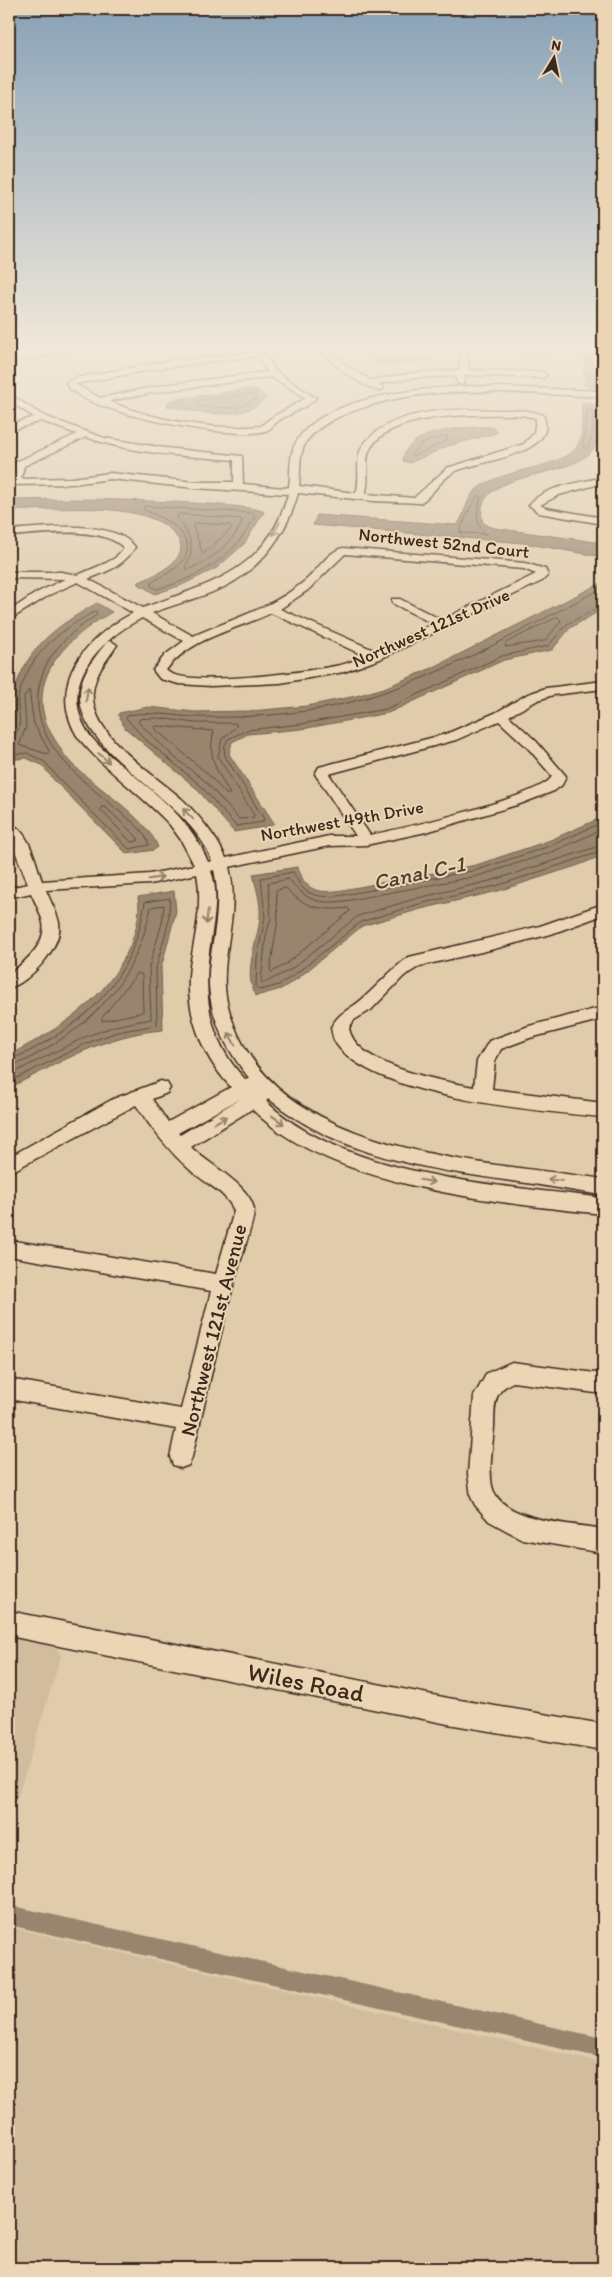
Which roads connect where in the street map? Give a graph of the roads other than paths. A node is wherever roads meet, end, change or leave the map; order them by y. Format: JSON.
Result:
{"nodes":[{"id":1,"x":40,"y":454,"type":"edge"},
{"id":2,"x":205,"y":454,"type":"edge"},
{"id":3,"x":298,"y":454,"type":"edge"},
{"id":4,"x":364,"y":454,"type":"edge"},
{"id":5,"x":496,"y":454,"type":"edge"},
{"id":6,"x":603,"y":480,"type":"edge"},
{"id":7,"x":12,"y":482,"type":"edge"},
{"id":8,"x":237,"y":484,"type":"junction"},
{"id":9,"x":302,"y":486,"type":"junction"},
{"id":10,"x":359,"y":496,"type":"junction"},
{"id":11,"x":538,"y":508,"type":"joint"},
{"id":12,"x":603,"y":521,"type":"edge"},
{"id":13,"x":9,"y":533,"type":"edge"},
{"id":14,"x":343,"y":551,"type":"joint"},
{"id":15,"x":541,"y":571,"type":"joint"},
{"id":16,"x":92,"y":573,"type":"junction"},
{"id":17,"x":9,"y":575,"type":"edge"},
{"id":18,"x":78,"y":578,"type":"junction"},
{"id":19,"x":122,"y":590,"type":"junction"},
{"id":20,"x":110,"y":596,"type":"junction"},
{"id":21,"x":396,"y":600,"type":"dead end"},
{"id":22,"x":271,"y":609,"type":"junction"},
{"id":23,"x":154,"y":613,"type":"junction"},
{"id":24,"x":9,"y":617,"type":"edge"},
{"id":25,"x":443,"y":625,"type":"junction"},
{"id":26,"x":199,"y":638,"type":"junction"},
{"id":27,"x":376,"y":656,"type":"junction"},
{"id":28,"x":603,"y":686,"type":"edge"},
{"id":29,"x":500,"y":716,"type":"junction"},
{"id":30,"x":324,"y":770,"type":"joint"},
{"id":31,"x":9,"y":828,"type":"edge"},
{"id":32,"x":362,"y":834,"type":"junction"},
{"id":33,"x":210,"y":861,"type":"junction"},
{"id":34,"x":37,"y":886,"type":"junction"},
{"id":35,"x":9,"y":893,"type":"edge"},
{"id":36,"x":603,"y":909,"type":"edge"},
{"id":37,"x":9,"y":982,"type":"edge"},
{"id":38,"x":603,"y":1013,"type":"edge"},
{"id":39,"x":266,"y":1084,"type":"junction"},
{"id":40,"x":161,"y":1088,"type":"dead end"},
{"id":41,"x":483,"y":1093,"type":"junction"},
{"id":42,"x":247,"y":1094,"type":"junction"},
{"id":43,"x":140,"y":1096,"type":"junction"},
{"id":44,"x":603,"y":1110,"type":"edge"},
{"id":45,"x":173,"y":1138,"type":"junction"},
{"id":46,"x":9,"y":1166,"type":"edge"},
{"id":47,"x":603,"y":1187,"type":"edge"},
{"id":48,"x":603,"y":1206,"type":"edge"},
{"id":49,"x":9,"y":1248,"type":"edge"},
{"id":50,"x":223,"y":1284,"type":"junction"},
{"id":51,"x":603,"y":1384,"type":"edge"},
{"id":52,"x":9,"y":1389,"type":"edge"},
{"id":53,"x":190,"y":1421,"type":"junction"},
{"id":54,"x":181,"y":1457,"type":"dead end"},
{"id":55,"x":603,"y":1541,"type":"edge"},
{"id":56,"x":9,"y":1623,"type":"edge"},
{"id":57,"x":603,"y":1737,"type":"edge"}],
"edges":[{"from":1,"to":7,"type":"street"},
{"from":2,"to":8,"type":"street"},
{"from":3,"to":9,"type":"street"},
{"from":4,"to":10,"type":"street"},
{"from":5,"to":10,"type":"street"},
{"from":6,"to":11,"type":"street"},
{"from":7,"to":8,"type":"street"},
{"from":8,"to":9,"type":"street"},
{"from":9,"to":10,"type":"street"},
{"from":9,"to":23,"type":"street"},
{"from":11,"to":12,"type":"street"},
{"from":13,"to":16,"type":"street"},
{"from":14,"to":15,"type":"street","name":"Northwest 52nd Court"},
{"from":14,"to":22,"type":"street"},
{"from":15,"to":25,"type":"street","name":"Northwest 121st Drive"},
{"from":16,"to":18,"type":"street"},
{"from":16,"to":19,"type":"street"},
{"from":17,"to":18,"type":"street"},
{"from":18,"to":20,"type":"street"},
{"from":18,"to":24,"type":"street"},
{"from":19,"to":20,"type":"street"},
{"from":19,"to":23,"type":"street"},
{"from":20,"to":23,"type":"street"},
{"from":21,"to":25,"type":"street"},
{"from":22,"to":26,"type":"street"},
{"from":22,"to":27,"type":"street"},
{"from":23,"to":26,"type":"street"},
{"from":23,"to":33,"type":"street"},
{"from":25,"to":27,"type":"street","name":"Northwest 121st Drive"},
{"from":26,"to":27,"type":"street","name":"Northwest 121st Drive"},
{"from":28,"to":29,"type":"street"},
{"from":29,"to":30,"type":"street"},
{"from":29,"to":32,"type":"street","name":"Northwest 49th Drive"},
{"from":30,"to":32,"type":"street"},
{"from":31,"to":34,"type":"street"},
{"from":32,"to":33,"type":"street","name":"Northwest 49th Drive"},
{"from":33,"to":34,"type":"street","name":"Northwest 49th Drive"},
{"from":39,"to":33,"type":"street","one_way":true},
{"from":33,"to":42,"type":"street","one_way":true},
{"from":34,"to":35,"type":"street","name":"Northwest 49th Drive"},
{"from":34,"to":37,"type":"street"},
{"from":36,"to":41,"type":"street"},
{"from":38,"to":41,"type":"street"},
{"from":39,"to":42,"type":"street"},
{"from":47,"to":39,"type":"street","one_way":true},
{"from":40,"to":43,"type":"street"},
{"from":41,"to":44,"type":"street"},
{"from":42,"to":45,"type":"street"},
{"from":42,"to":48,"type":"street","one_way":true},
{"from":43,"to":45,"type":"street","name":"Northwest 121st Avenue"},
{"from":43,"to":46,"type":"street"},
{"from":45,"to":50,"type":"street","name":"Northwest 121st Avenue"},
{"from":49,"to":50,"type":"street"},
{"from":50,"to":53,"type":"street","name":"Northwest 121st Avenue"},
{"from":51,"to":55,"type":"street"},
{"from":52,"to":53,"type":"street"},
{"from":53,"to":54,"type":"street","name":"Northwest 121st Avenue"},
{"from":56,"to":57,"type":"street","name":"Wiles Road"}]}
